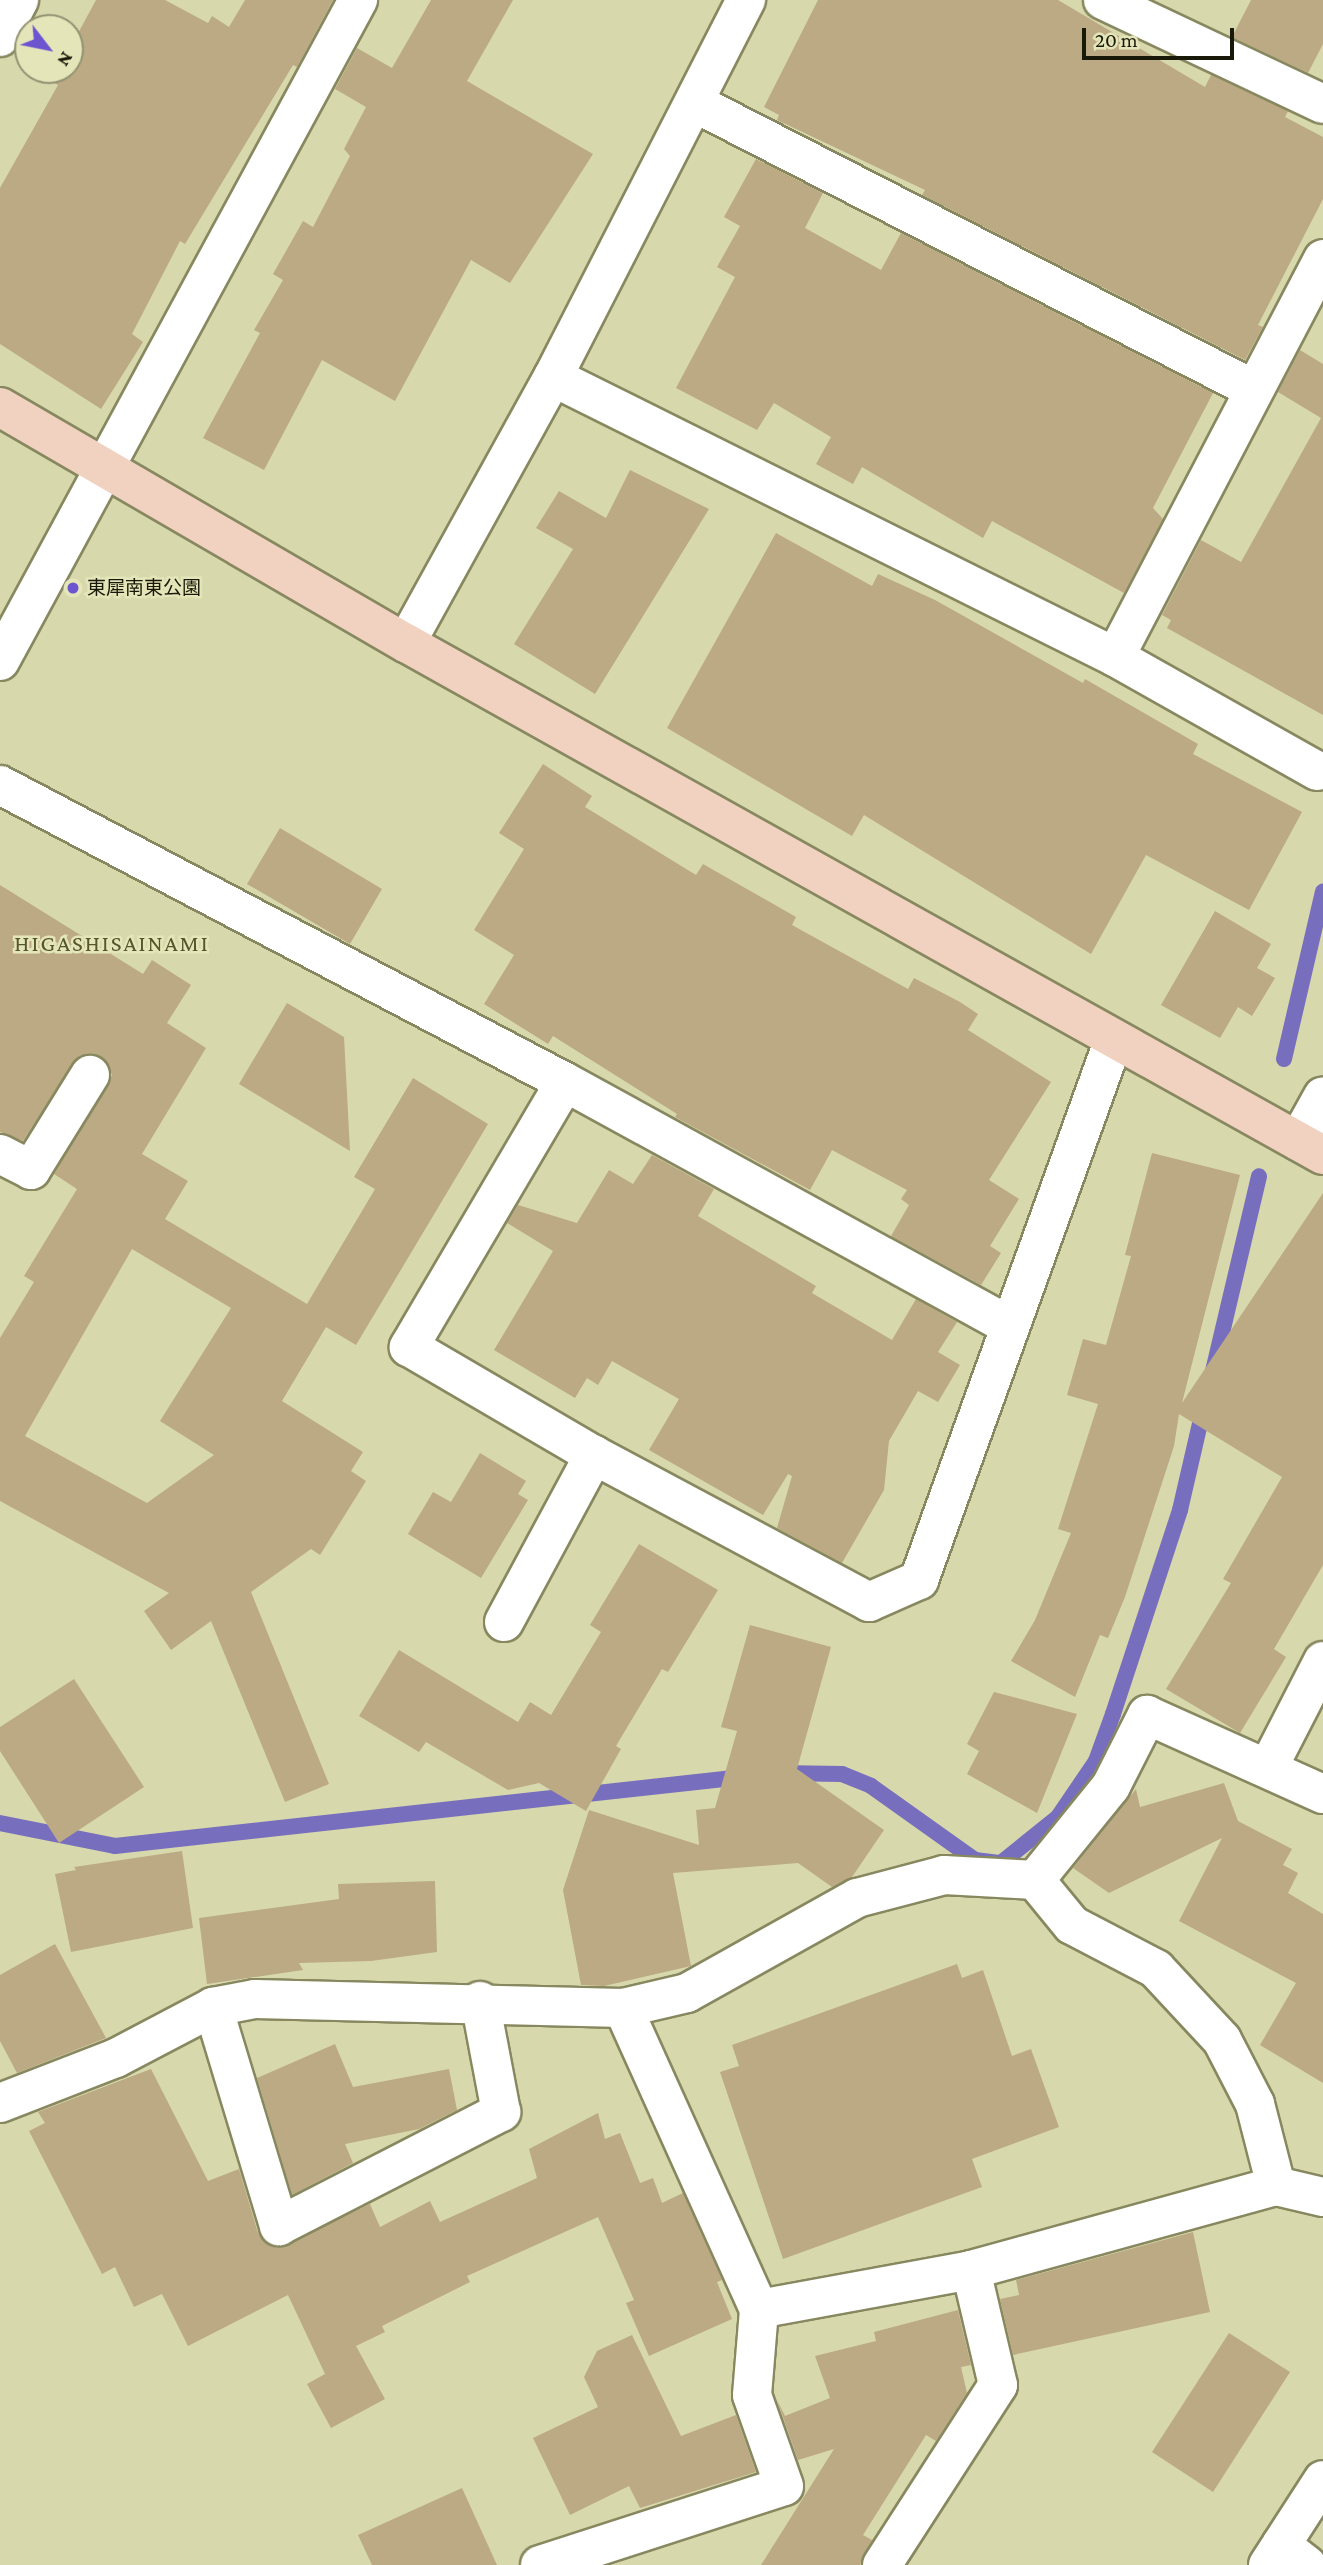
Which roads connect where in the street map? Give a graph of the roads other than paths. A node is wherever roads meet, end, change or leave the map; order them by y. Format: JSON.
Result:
{"nodes":[{"id":1,"x":19,"y":0,"type":"edge"},
{"id":2,"x":358,"y":0,"type":"edge"},
{"id":3,"x":746,"y":0,"type":"edge"},
{"id":4,"x":1103,"y":0,"type":"edge"},
{"id":5,"x":0,"y":37,"type":"edge"},
{"id":6,"x":695,"y":103,"type":"junction"},
{"id":7,"x":1323,"y":104,"type":"edge"},
{"id":8,"x":1323,"y":259,"type":"edge"},
{"id":9,"x":553,"y":377,"type":"junction"},
{"id":10,"x":1253,"y":389,"type":"junction"},
{"id":11,"x":0,"y":407,"type":"edge"},
{"id":12,"x":106,"y":467,"type":"junction"},
{"id":13,"x":406,"y":643,"type":"junction"},
{"id":14,"x":1115,"y":657,"type":"junction"},
{"id":15,"x":0,"y":661,"type":"edge"},
{"id":16,"x":1317,"y":771,"type":"dead end"},
{"id":17,"x":0,"y":785,"type":"edge"},
{"id":18,"x":1114,"y":1039,"type":"junction"},
{"id":19,"x":90,"y":1075,"type":"dead end"},
{"id":20,"x":565,"y":1082,"type":"junction"},
{"id":21,"x":1323,"y":1096,"type":"edge"},
{"id":22,"x":1310,"y":1148,"type":"edge"},
{"id":23,"x":0,"y":1154,"type":"edge"},
{"id":24,"x":1010,"y":1326,"type":"junction"},
{"id":25,"x":594,"y":1455,"type":"junction"},
{"id":26,"x":504,"y":1622,"type":"dead end"},
{"id":27,"x":1323,"y":1661,"type":"edge"},
{"id":28,"x":1269,"y":1766,"type":"junction"},
{"id":29,"x":1323,"y":1794,"type":"edge"},
{"id":30,"x":1035,"y":1880,"type":"junction"},
{"id":31,"x":480,"y":2001,"type":"junction"},
{"id":32,"x":214,"y":2007,"type":"junction"},
{"id":33,"x":623,"y":2008,"type":"junction"},
{"id":34,"x":0,"y":2103,"type":"edge"},
{"id":35,"x":1276,"y":2186,"type":"junction"},
{"id":36,"x":1323,"y":2197,"type":"edge"},
{"id":37,"x":971,"y":2270,"type":"junction"},
{"id":38,"x":759,"y":2309,"type":"junction"},
{"id":39,"x":1323,"y":2480,"type":"edge"},
{"id":40,"x":1285,"y":2558,"type":"edge"},
{"id":41,"x":540,"y":2565,"type":"edge"},
{"id":42,"x":882,"y":2565,"type":"edge"}],
"edges":[{"from":1,"to":5,"type":"street"},
{"from":2,"to":12,"type":"street"},
{"from":3,"to":6,"type":"street"},
{"from":4,"to":7,"type":"street"},
{"from":6,"to":9,"type":"street"},
{"from":6,"to":10,"type":"street"},
{"from":8,"to":10,"type":"street"},
{"from":9,"to":13,"type":"street"},
{"from":9,"to":14,"type":"street"},
{"from":10,"to":14,"type":"street"},
{"from":11,"to":12,"type":"street"},
{"from":12,"to":13,"type":"street"},
{"from":12,"to":15,"type":"street"},
{"from":13,"to":18,"type":"street"},
{"from":14,"to":16,"type":"street"},
{"from":17,"to":20,"type":"street"},
{"from":18,"to":22,"type":"street"},
{"from":18,"to":24,"type":"street"},
{"from":19,"to":23,"type":"street"},
{"from":20,"to":24,"type":"street"},
{"from":20,"to":25,"type":"street"},
{"from":21,"to":22,"type":"street"},
{"from":24,"to":25,"type":"street"},
{"from":25,"to":26,"type":"street"},
{"from":27,"to":28,"type":"street"},
{"from":28,"to":29,"type":"street"},
{"from":28,"to":30,"type":"street"},
{"from":30,"to":33,"type":"street"},
{"from":30,"to":35,"type":"street"},
{"from":31,"to":32,"type":"street"},
{"from":31,"to":32,"type":"street"},
{"from":31,"to":33,"type":"street"},
{"from":32,"to":34,"type":"street"},
{"from":33,"to":38,"type":"street"},
{"from":35,"to":36,"type":"street"},
{"from":35,"to":37,"type":"street"},
{"from":37,"to":38,"type":"street"},
{"from":37,"to":42,"type":"street"},
{"from":38,"to":41,"type":"street"},
{"from":39,"to":40,"type":"street"}]}
